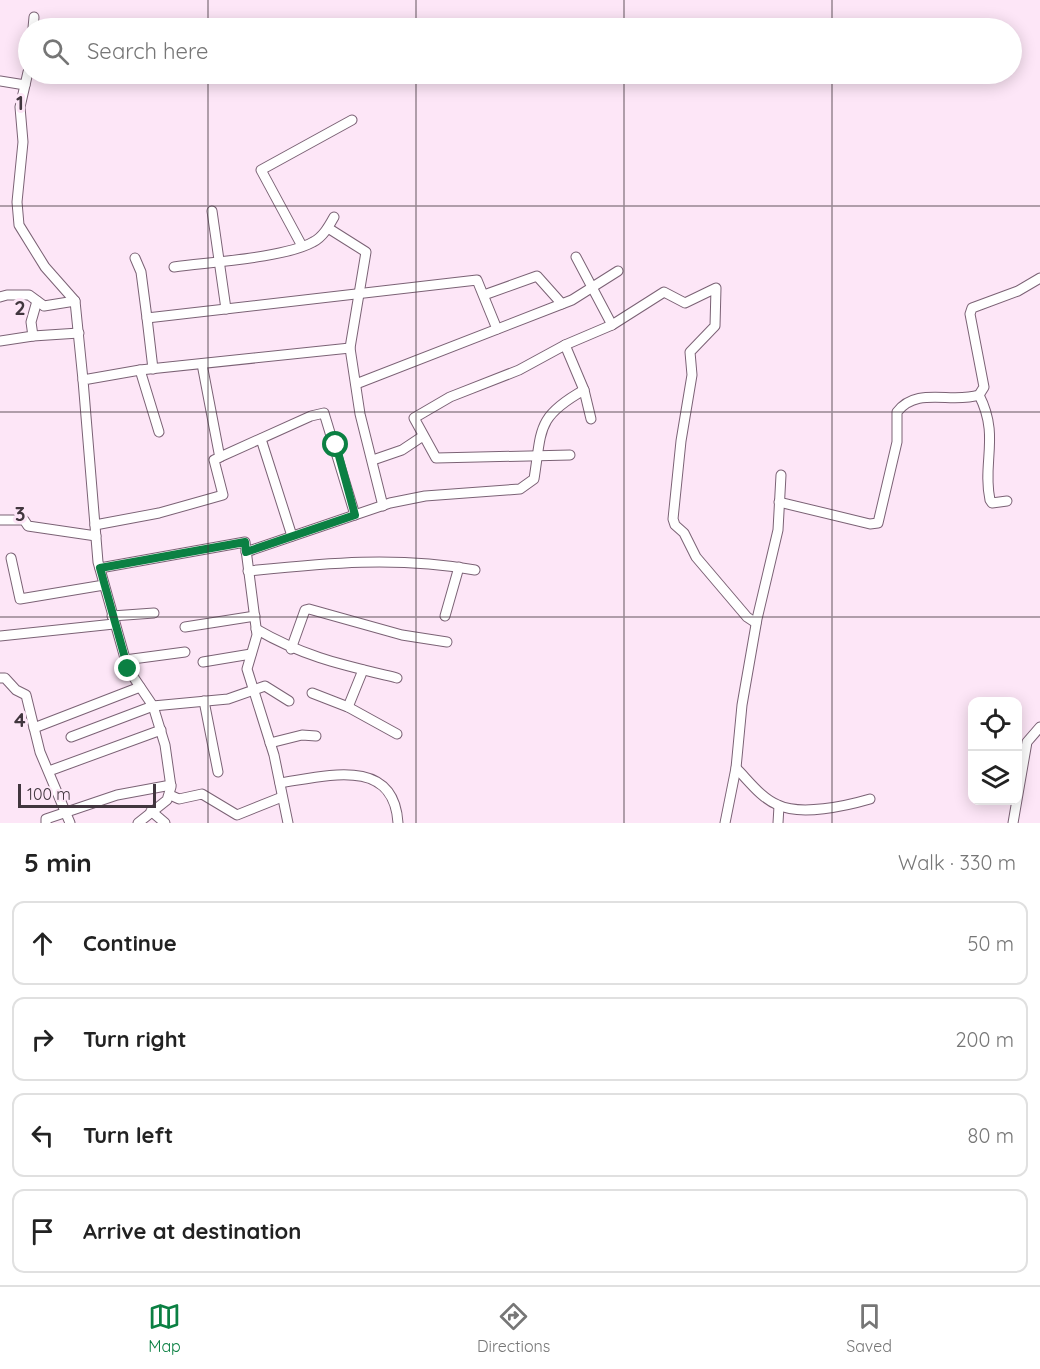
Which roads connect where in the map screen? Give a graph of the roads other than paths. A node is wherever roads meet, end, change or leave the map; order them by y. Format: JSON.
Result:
{"nodes":[{"id":1,"x":0,"y":81,"type":"edge"},
{"id":2,"x":18,"y":84,"type":"edge"},
{"id":3,"x":19,"y":84,"type":"edge"},
{"id":4,"x":25,"y":85,"type":"joint"},
{"id":5,"x":352,"y":120,"type":"dead end"},
{"id":6,"x":212,"y":211,"type":"dead end"},
{"id":7,"x":334,"y":217,"type":"dead end"},
{"id":8,"x":328,"y":228,"type":"junction"},
{"id":9,"x":302,"y":246,"type":"junction"},
{"id":10,"x":576,"y":257,"type":"dead end"},
{"id":11,"x":135,"y":258,"type":"dead end"},
{"id":12,"x":220,"y":260,"type":"junction"},
{"id":13,"x":174,"y":267,"type":"dead end"},
{"id":14,"x":618,"y":271,"type":"dead end"},
{"id":15,"x":1040,"y":278,"type":"edge"},
{"id":16,"x":592,"y":289,"type":"junction"},
{"id":17,"x":358,"y":293,"type":"junction"},
{"id":18,"x":484,"y":295,"type":"junction"},
{"id":19,"x":0,"y":297,"type":"edge"},
{"id":20,"x":37,"y":301,"type":"junction"},
{"id":21,"x":75,"y":301,"type":"junction"},
{"id":22,"x":562,"y":304,"type":"junction"},
{"id":23,"x":226,"y":309,"type":"junction"},
{"id":24,"x":147,"y":318,"type":"junction"},
{"id":25,"x":612,"y":325,"type":"junction"},
{"id":26,"x":497,"y":329,"type":"junction"},
{"id":27,"x":79,"y":333,"type":"junction"},
{"id":28,"x":33,"y":336,"type":"junction"},
{"id":29,"x":0,"y":341,"type":"edge"},
{"id":30,"x":565,"y":345,"type":"junction"},
{"id":31,"x":350,"y":348,"type":"junction"},
{"id":32,"x":202,"y":364,"type":"junction"},
{"id":33,"x":153,"y":369,"type":"junction"},
{"id":34,"x":140,"y":370,"type":"junction"},
{"id":35,"x":83,"y":380,"type":"junction"},
{"id":36,"x":356,"y":384,"type":"junction"},
{"id":37,"x":584,"y":390,"type":"junction"},
{"id":38,"x":979,"y":396,"type":"junction"},
{"id":39,"x":591,"y":419,"type":"dead end"},
{"id":40,"x":159,"y":432,"type":"dead end"},
{"id":41,"x":423,"y":436,"type":"junction"},
{"id":42,"x":261,"y":439,"type":"junction"},
{"id":43,"x":570,"y":455,"type":"dead end"},
{"id":44,"x":538,"y":456,"type":"junction"},
{"id":45,"x":220,"y":457,"type":"junction"},
{"id":46,"x":373,"y":460,"type":"junction"},
{"id":47,"x":781,"y":475,"type":"dead end"},
{"id":48,"x":1007,"y":501,"type":"dead end"},
{"id":49,"x":779,"y":502,"type":"junction"},
{"id":50,"x":383,"y":506,"type":"junction"},
{"id":51,"x":355,"y":515,"type":"junction"},
{"id":52,"x":0,"y":520,"type":"edge"},
{"id":53,"x":96,"y":531,"type":"junction"},
{"id":54,"x":292,"y":536,"type":"junction"},
{"id":55,"x":246,"y":552,"type":"junction"},
{"id":56,"x":11,"y":558,"type":"dead end"},
{"id":57,"x":459,"y":567,"type":"junction"},
{"id":58,"x":100,"y":568,"type":"junction"},
{"id":59,"x":475,"y":570,"type":"dead end"},
{"id":60,"x":248,"y":571,"type":"junction"},
{"id":61,"x":104,"y":585,"type":"junction"},
{"id":62,"x":154,"y":613,"type":"dead end"},
{"id":63,"x":255,"y":616,"type":"junction"},
{"id":64,"x":445,"y":616,"type":"dead end"},
{"id":65,"x":113,"y":620,"type":"junction"},
{"id":66,"x":756,"y":623,"type":"junction"},
{"id":67,"x":185,"y":627,"type":"dead end"},
{"id":68,"x":256,"y":629,"type":"junction"},
{"id":69,"x":0,"y":636,"type":"edge"},
{"id":70,"x":447,"y":642,"type":"dead end"},
{"id":71,"x":291,"y":649,"type":"junction"},
{"id":72,"x":185,"y":652,"type":"dead end"},
{"id":73,"x":251,"y":654,"type":"junction"},
{"id":74,"x":125,"y":660,"type":"junction"},
{"id":75,"x":203,"y":662,"type":"dead end"},
{"id":76,"x":363,"y":670,"type":"junction"},
{"id":77,"x":0,"y":678,"type":"edge"},
{"id":78,"x":397,"y":678,"type":"dead end"},
{"id":79,"x":140,"y":687,"type":"junction"},
{"id":80,"x":254,"y":690,"type":"junction"},
{"id":81,"x":312,"y":693,"type":"dead end"},
{"id":82,"x":204,"y":701,"type":"junction"},
{"id":83,"x":289,"y":701,"type":"dead end"},
{"id":84,"x":153,"y":706,"type":"junction"},
{"id":85,"x":348,"y":707,"type":"junction"},
{"id":86,"x":1040,"y":727,"type":"edge"},
{"id":87,"x":34,"y":728,"type":"junction"},
{"id":88,"x":161,"y":730,"type":"junction"},
{"id":89,"x":397,"y":735,"type":"dead end"},
{"id":90,"x":316,"y":736,"type":"dead end"},
{"id":91,"x":70,"y":737,"type":"dead end"},
{"id":92,"x":270,"y":743,"type":"junction"},
{"id":93,"x":736,"y":768,"type":"junction"},
{"id":94,"x":49,"y":771,"type":"junction"},
{"id":95,"x":218,"y":772,"type":"dead end"},
{"id":96,"x":279,"y":783,"type":"junction"},
{"id":97,"x":171,"y":785,"type":"junction"},
{"id":98,"x":170,"y":795,"type":"junction"},
{"id":99,"x":282,"y":797,"type":"junction"},
{"id":100,"x":870,"y":799,"type":"dead end"},
{"id":101,"x":779,"y":806,"type":"junction"},
{"id":102,"x":66,"y":812,"type":"junction"},
{"id":103,"x":151,"y":812,"type":"junction"},
{"id":104,"x":46,"y":823,"type":"edge"},
{"id":105,"x":70,"y":823,"type":"edge"},
{"id":106,"x":138,"y":823,"type":"edge"},
{"id":107,"x":165,"y":823,"type":"edge"},
{"id":108,"x":288,"y":823,"type":"edge"},
{"id":109,"x":398,"y":823,"type":"edge"},
{"id":110,"x":726,"y":823,"type":"edge"},
{"id":111,"x":778,"y":823,"type":"edge"},
{"id":112,"x":1013,"y":823,"type":"edge"}],
"edges":[{"from":1,"to":2,"type":"street"},
{"from":3,"to":4,"type":"street"},
{"from":4,"to":21,"type":"street"},
{"from":5,"to":9,"type":"street"},
{"from":6,"to":12,"type":"street"},
{"from":7,"to":8,"type":"street"},
{"from":8,"to":9,"type":"street"},
{"from":8,"to":17,"type":"street"},
{"from":9,"to":12,"type":"street"},
{"from":10,"to":16,"type":"street"},
{"from":11,"to":24,"type":"street"},
{"from":12,"to":13,"type":"street"},
{"from":12,"to":23,"type":"street"},
{"from":14,"to":16,"type":"street"},
{"from":15,"to":38,"type":"street"},
{"from":16,"to":22,"type":"street"},
{"from":16,"to":25,"type":"street"},
{"from":17,"to":18,"type":"street"},
{"from":17,"to":23,"type":"street"},
{"from":17,"to":31,"type":"street"},
{"from":18,"to":22,"type":"street"},
{"from":18,"to":26,"type":"street"},
{"from":19,"to":20,"type":"street"},
{"from":20,"to":21,"type":"street"},
{"from":20,"to":28,"type":"street"},
{"from":21,"to":27,"type":"street"},
{"from":22,"to":26,"type":"street"},
{"from":23,"to":24,"type":"street"},
{"from":24,"to":33,"type":"street"},
{"from":25,"to":30,"type":"street"},
{"from":25,"to":66,"type":"street"},
{"from":26,"to":36,"type":"street"},
{"from":27,"to":28,"type":"street"},
{"from":27,"to":35,"type":"street"},
{"from":28,"to":29,"type":"street"},
{"from":30,"to":37,"type":"street"},
{"from":30,"to":41,"type":"street"},
{"from":31,"to":32,"type":"street"},
{"from":31,"to":36,"type":"street"},
{"from":32,"to":33,"type":"street"},
{"from":32,"to":45,"type":"street"},
{"from":33,"to":34,"type":"street"},
{"from":34,"to":35,"type":"street"},
{"from":34,"to":40,"type":"street"},
{"from":35,"to":53,"type":"street"},
{"from":36,"to":46,"type":"street"},
{"from":37,"to":39,"type":"street"},
{"from":37,"to":44,"type":"street"},
{"from":38,"to":48,"type":"street"},
{"from":38,"to":49,"type":"street"},
{"from":41,"to":44,"type":"street"},
{"from":41,"to":46,"type":"street"},
{"from":42,"to":45,"type":"street"},
{"from":42,"to":51,"type":"street"},
{"from":42,"to":54,"type":"street"},
{"from":43,"to":44,"type":"street"},
{"from":44,"to":50,"type":"street"},
{"from":45,"to":53,"type":"street"},
{"from":46,"to":50,"type":"street"},
{"from":47,"to":49,"type":"street"},
{"from":49,"to":66,"type":"street"},
{"from":50,"to":51,"type":"street"},
{"from":51,"to":54,"type":"street"},
{"from":52,"to":53,"type":"street"},
{"from":53,"to":58,"type":"street"},
{"from":54,"to":55,"type":"street"},
{"from":55,"to":58,"type":"street"},
{"from":55,"to":60,"type":"street"},
{"from":56,"to":61,"type":"street"},
{"from":57,"to":59,"type":"street"},
{"from":57,"to":60,"type":"street"},
{"from":57,"to":64,"type":"street"},
{"from":58,"to":61,"type":"street"},
{"from":60,"to":63,"type":"street"},
{"from":61,"to":65,"type":"street"},
{"from":62,"to":65,"type":"street"},
{"from":63,"to":67,"type":"street"},
{"from":63,"to":68,"type":"street"},
{"from":65,"to":69,"type":"street"},
{"from":65,"to":74,"type":"street"},
{"from":66,"to":93,"type":"street"},
{"from":68,"to":71,"type":"street"},
{"from":68,"to":73,"type":"street"},
{"from":70,"to":71,"type":"street"},
{"from":71,"to":76,"type":"street"},
{"from":72,"to":74,"type":"street"},
{"from":73,"to":75,"type":"street"},
{"from":73,"to":80,"type":"street"},
{"from":74,"to":79,"type":"street"},
{"from":76,"to":78,"type":"street"},
{"from":76,"to":85,"type":"street"},
{"from":77,"to":87,"type":"street"},
{"from":79,"to":84,"type":"street"},
{"from":79,"to":87,"type":"street"},
{"from":80,"to":82,"type":"street"},
{"from":80,"to":83,"type":"street"},
{"from":80,"to":92,"type":"street"},
{"from":81,"to":85,"type":"street"},
{"from":82,"to":84,"type":"street"},
{"from":82,"to":95,"type":"street"},
{"from":84,"to":88,"type":"street"},
{"from":84,"to":91,"type":"street"},
{"from":85,"to":89,"type":"street"},
{"from":86,"to":112,"type":"street"},
{"from":87,"to":94,"type":"street"},
{"from":88,"to":94,"type":"street"},
{"from":88,"to":97,"type":"street"},
{"from":90,"to":92,"type":"street"},
{"from":92,"to":96,"type":"street"},
{"from":93,"to":101,"type":"street"},
{"from":93,"to":110,"type":"street"},
{"from":94,"to":102,"type":"street"},
{"from":96,"to":99,"type":"street"},
{"from":96,"to":109,"type":"street"},
{"from":97,"to":98,"type":"street"},
{"from":97,"to":102,"type":"street"},
{"from":98,"to":99,"type":"street"},
{"from":98,"to":103,"type":"street"},
{"from":99,"to":108,"type":"street"},
{"from":100,"to":101,"type":"street"},
{"from":101,"to":111,"type":"street"},
{"from":102,"to":104,"type":"street"},
{"from":102,"to":105,"type":"street"},
{"from":103,"to":106,"type":"street"},
{"from":103,"to":107,"type":"street"}]}
